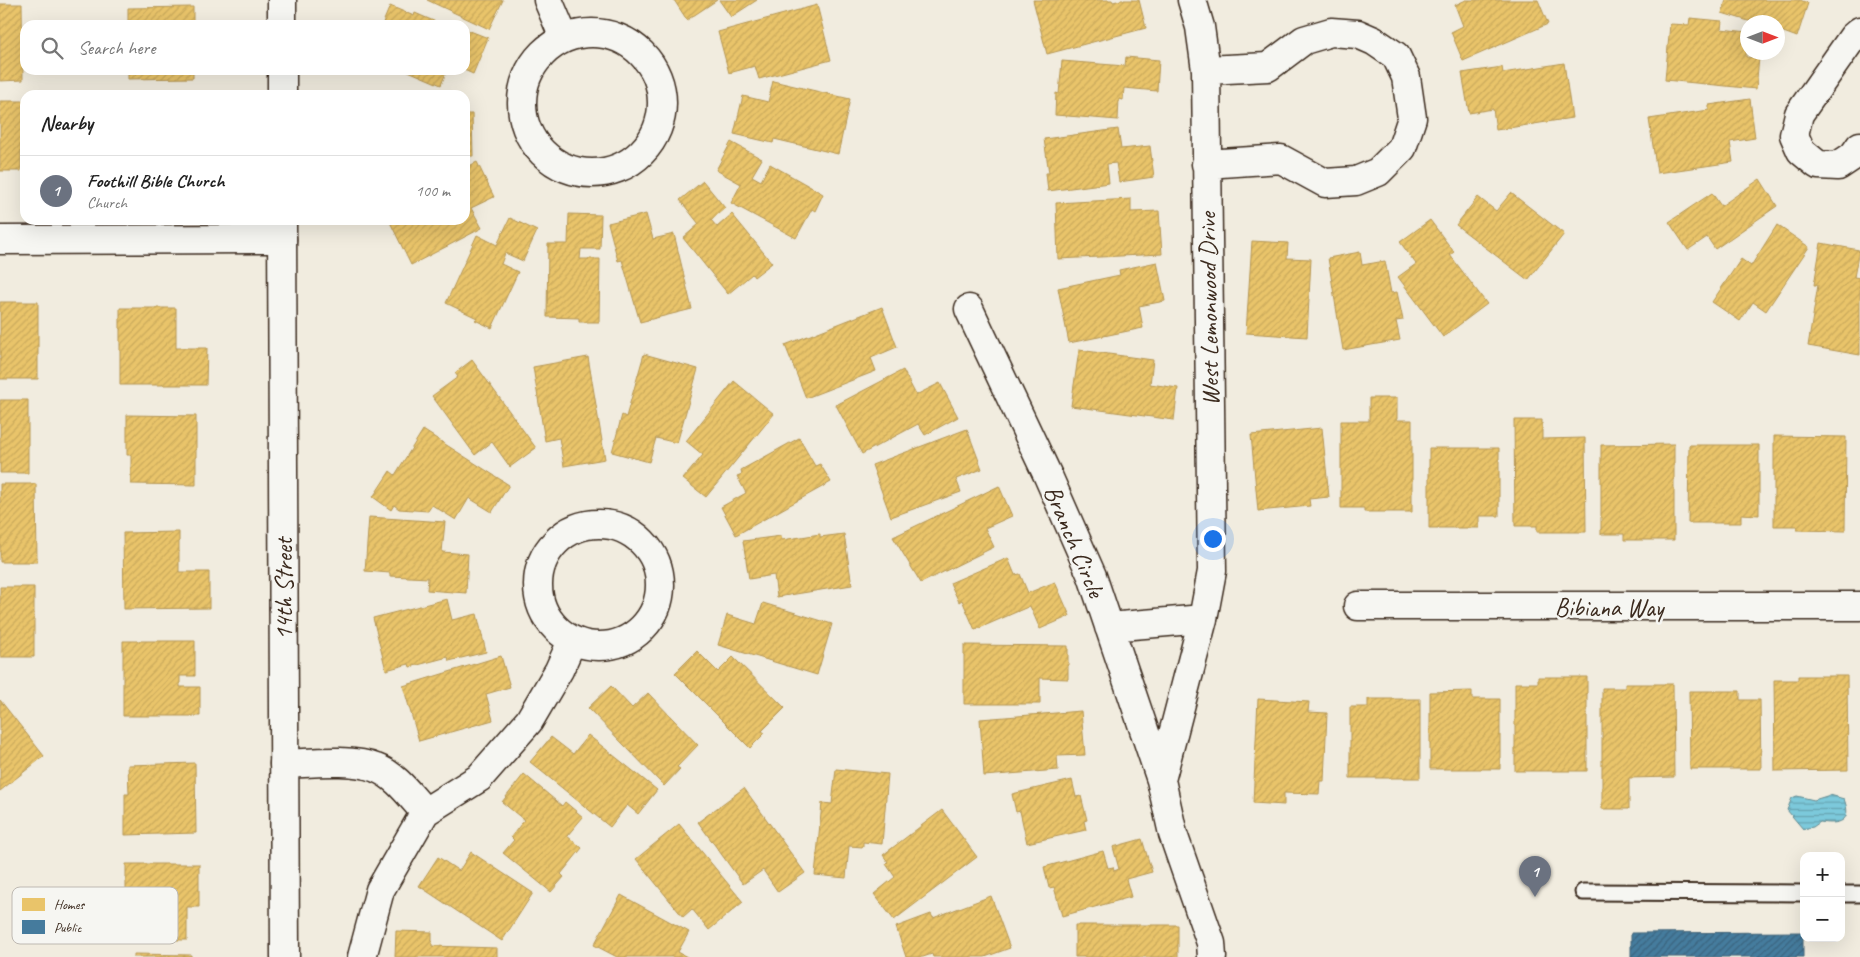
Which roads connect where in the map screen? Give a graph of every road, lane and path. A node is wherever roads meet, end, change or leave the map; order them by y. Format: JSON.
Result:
{"nodes":[{"id":1,"x":282,"y":0,"type":"edge"},
{"id":2,"x":548,"y":0,"type":"edge"},
{"id":3,"x":1192,"y":0,"type":"edge"},
{"id":4,"x":282,"y":20,"type":"edge"},
{"id":5,"x":1860,"y":31,"type":"edge"},
{"id":6,"x":564,"y":38,"type":"junction"},
{"id":7,"x":1206,"y":70,"type":"junction"},
{"id":8,"x":282,"y":75,"type":"edge"},
{"id":9,"x":282,"y":90,"type":"edge"},
{"id":10,"x":1860,"y":146,"type":"edge"},
{"id":11,"x":1206,"y":164,"type":"junction"},
{"id":12,"x":282,"y":230,"type":"edge"},
{"id":13,"x":0,"y":240,"type":"edge"},
{"id":14,"x":969,"y":310,"type":"dead end"},
{"id":15,"x":1358,"y":606,"type":"dead end"},
{"id":16,"x":1860,"y":606,"type":"edge"},
{"id":17,"x":1203,"y":618,"type":"junction"},
{"id":18,"x":1109,"y":627,"type":"junction"},
{"id":19,"x":572,"y":641,"type":"junction"},
{"id":20,"x":284,"y":764,"type":"junction"},
{"id":21,"x":1160,"y":780,"type":"junction"},
{"id":22,"x":425,"y":812,"type":"junction"},
{"id":23,"x":1584,"y":892,"type":"dead end"},
{"id":24,"x":1800,"y":894,"type":"edge"},
{"id":25,"x":1845,"y":894,"type":"edge"},
{"id":26,"x":1860,"y":894,"type":"edge"},
{"id":27,"x":285,"y":957,"type":"edge"},
{"id":28,"x":362,"y":957,"type":"edge"},
{"id":29,"x":1212,"y":957,"type":"edge"}],
"edges":[{"from":1,"to":4,"type":"street"},
{"from":2,"to":6,"type":"street"},
{"from":3,"to":7,"type":"street","name":"West Lemonwood Drive"},
{"from":5,"to":10,"type":"street"},
{"from":6,"to":6,"type":"street"},
{"from":7,"to":11,"type":"street","name":"West Lemonwood Drive"},
{"from":7,"to":11,"type":"street"},
{"from":8,"to":9,"type":"street"},
{"from":11,"to":17,"type":"street","name":"West Lemonwood Drive"},
{"from":12,"to":13,"type":"street"},
{"from":12,"to":20,"type":"street","name":"14th Street"},
{"from":14,"to":18,"type":"street","name":"Branch Circle"},
{"from":15,"to":16,"type":"street","name":"Bibiana Way"},
{"from":17,"to":18,"type":"street"},
{"from":17,"to":21,"type":"street","name":"West Lemonwood Drive"},
{"from":18,"to":21,"type":"street","name":"Branch Circle"},
{"from":19,"to":19,"type":"street"},
{"from":19,"to":22,"type":"street"},
{"from":20,"to":22,"type":"street"},
{"from":20,"to":27,"type":"street","name":"14th Street"},
{"from":21,"to":29,"type":"street","name":"Branch Circle"},
{"from":22,"to":28,"type":"street"},
{"from":23,"to":24,"type":"lane"},
{"from":25,"to":26,"type":"lane"}]}
